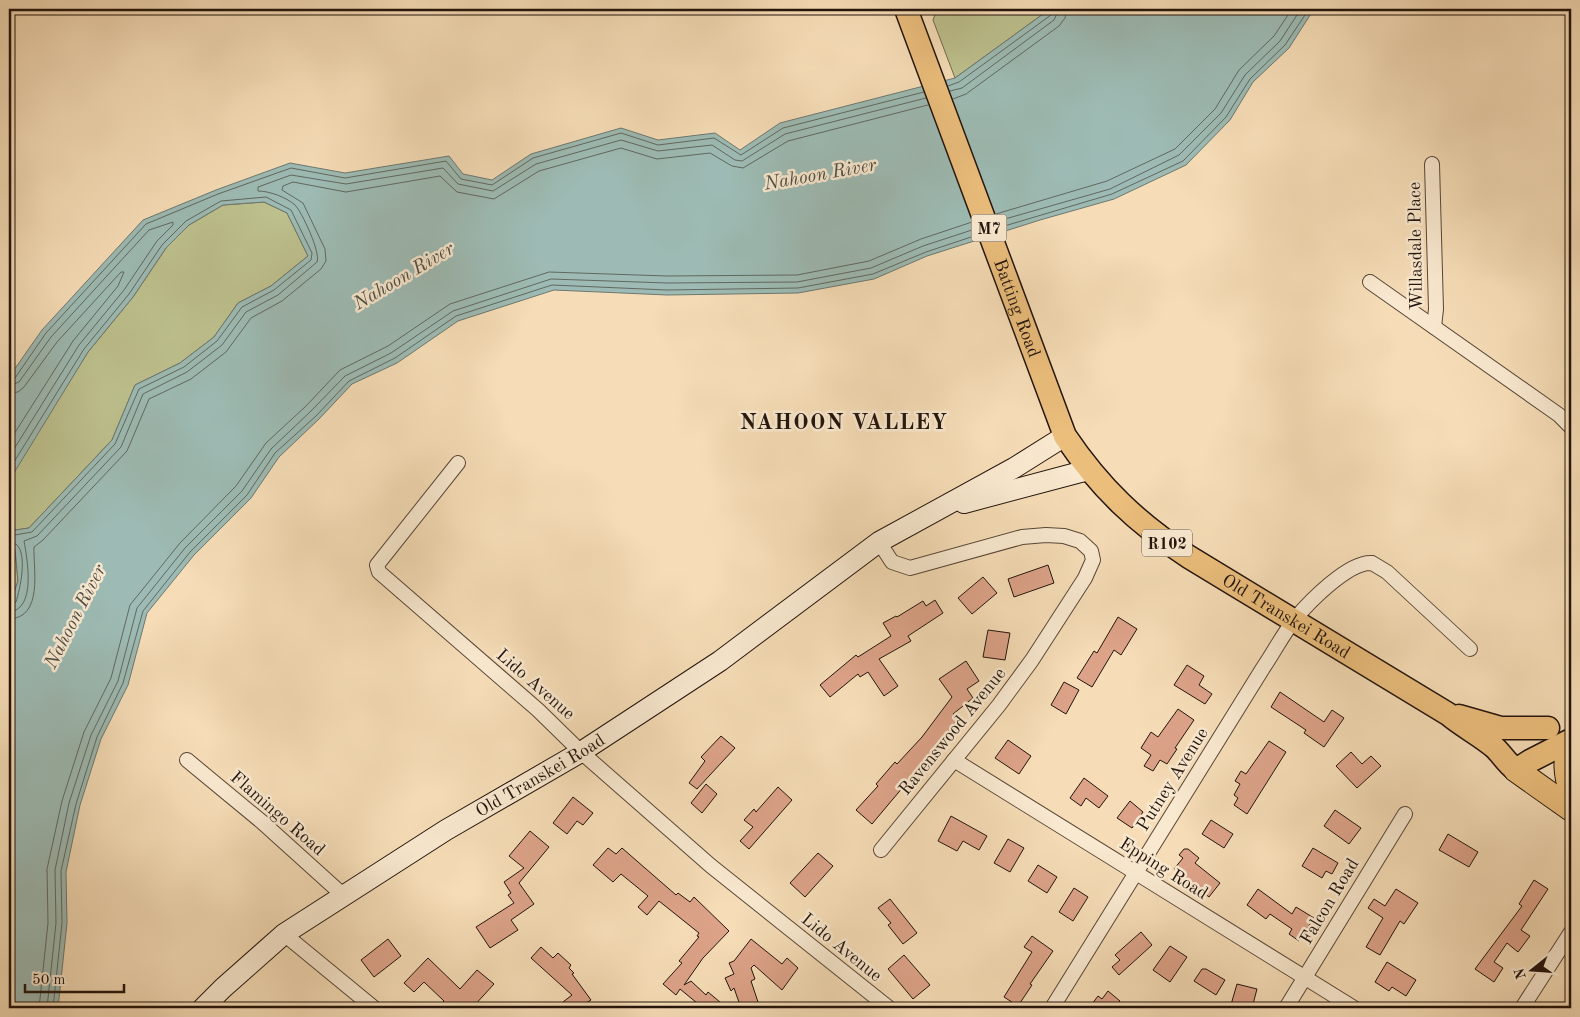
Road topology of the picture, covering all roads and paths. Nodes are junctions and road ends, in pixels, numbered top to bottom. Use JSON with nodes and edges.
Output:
{"nodes":[{"id":1,"x":907,"y":9,"type":"edge"},
{"id":2,"x":1432,"y":164,"type":"dead end"},
{"id":3,"x":1370,"y":282,"type":"dead end"},
{"id":4,"x":1434,"y":327,"type":"junction"},
{"id":5,"x":1052,"y":401,"type":"joint"},
{"id":6,"x":1571,"y":426,"type":"edge"},
{"id":7,"x":1065,"y":436,"type":"junction"},
{"id":8,"x":458,"y":463,"type":"dead end"},
{"id":9,"x":1088,"y":470,"type":"junction"},
{"id":10,"x":934,"y":511,"type":"junction"},
{"id":11,"x":879,"y":542,"type":"junction"},
{"id":12,"x":1294,"y":620,"type":"junction"},
{"id":13,"x":1470,"y":648,"type":"dead end"},
{"id":14,"x":1448,"y":714,"type":"junction"},
{"id":15,"x":1571,"y":725,"type":"edge"},
{"id":16,"x":1548,"y":728,"type":"junction"},
{"id":17,"x":1571,"y":741,"type":"edge"},
{"id":18,"x":581,"y":752,"type":"junction"},
{"id":19,"x":1513,"y":758,"type":"junction"},
{"id":20,"x":187,"y":760,"type":"dead end"},
{"id":21,"x":954,"y":760,"type":"junction"},
{"id":22,"x":1571,"y":792,"type":"edge"},
{"id":23,"x":1571,"y":809,"type":"edge"},
{"id":24,"x":1405,"y":814,"type":"dead end"},
{"id":25,"x":880,"y":850,"type":"dead end"},
{"id":26,"x":1136,"y":873,"type":"junction"},
{"id":27,"x":344,"y":896,"type":"junction"},
{"id":28,"x":1571,"y":932,"type":"edge"},
{"id":29,"x":284,"y":934,"type":"junction"},
{"id":30,"x":1305,"y":977,"type":"junction"},
{"id":31,"x":204,"y":1008,"type":"edge"},
{"id":32,"x":374,"y":1008,"type":"edge"},
{"id":33,"x":889,"y":1008,"type":"edge"},
{"id":34,"x":1052,"y":1008,"type":"edge"},
{"id":35,"x":1286,"y":1008,"type":"edge"},
{"id":36,"x":1354,"y":1008,"type":"edge"},
{"id":37,"x":1522,"y":1008,"type":"edge"}],
"edges":[{"from":1,"to":5,"type":"main road","name":"Batting Road","number":"M7"},
{"from":2,"to":4,"type":"street","name":"Willasdale Place"},
{"from":3,"to":4,"type":"street","name":"Willasdale Place"},
{"from":4,"to":6,"type":"street","name":"Willasdale Place"},
{"from":5,"to":7,"type":"main road","name":"Batting Road","number":"R102"},
{"from":7,"to":9,"type":"main road","name":"Old Transkei Road","number":"R102"},
{"from":7,"to":10,"type":"main road","name":"Old Transkei Road"},
{"from":8,"to":18,"type":"street","name":"Lido Avenue"},
{"from":9,"to":10,"type":"main road","name":"Old Transkei Road"},
{"from":9,"to":12,"type":"main road","name":"Old Transkei Road","number":"R102"},
{"from":10,"to":11,"type":"main road","name":"Old Transkei Road"},
{"from":11,"to":18,"type":"main road","name":"Old Transkei Road"},
{"from":11,"to":21,"type":"street","name":"Ravenswood Avenue"},
{"from":12,"to":13,"type":"street","name":"Putney Avenue"},
{"from":12,"to":14,"type":"main road","name":"Old Transkei Road","number":"R102"},
{"from":12,"to":26,"type":"street","name":"Putney Avenue"},
{"from":14,"to":16,"type":"main road"},
{"from":14,"to":19,"type":"main road","name":"Old Transkei Road","number":"R102"},
{"from":15,"to":16,"type":"main road"},
{"from":16,"to":19,"type":"main road"},
{"from":17,"to":19,"type":"main road"},
{"from":17,"to":22,"type":"highway"},
{"from":18,"to":27,"type":"main road","name":"Old Transkei Road"},
{"from":18,"to":33,"type":"street","name":"Lido Avenue"},
{"from":19,"to":22,"type":"highway"},
{"from":19,"to":23,"type":"highway"},
{"from":20,"to":27,"type":"street","name":"Flamingo Road"},
{"from":21,"to":25,"type":"street","name":"Ravenswood Avenue"},
{"from":21,"to":26,"type":"street","name":"Epping Road"},
{"from":24,"to":30,"type":"street","name":"Falcon Road"},
{"from":26,"to":30,"type":"street","name":"Epping Road"},
{"from":26,"to":34,"type":"street","name":"Putney Avenue"},
{"from":27,"to":29,"type":"main road","name":"Old Transkei Road"},
{"from":28,"to":37,"type":"street"},
{"from":29,"to":31,"type":"main road","name":"Old Transkei Road"},
{"from":29,"to":32,"type":"street"},
{"from":30,"to":35,"type":"street","name":"Falcon Road"},
{"from":30,"to":36,"type":"street","name":"Epping Road"}]}
